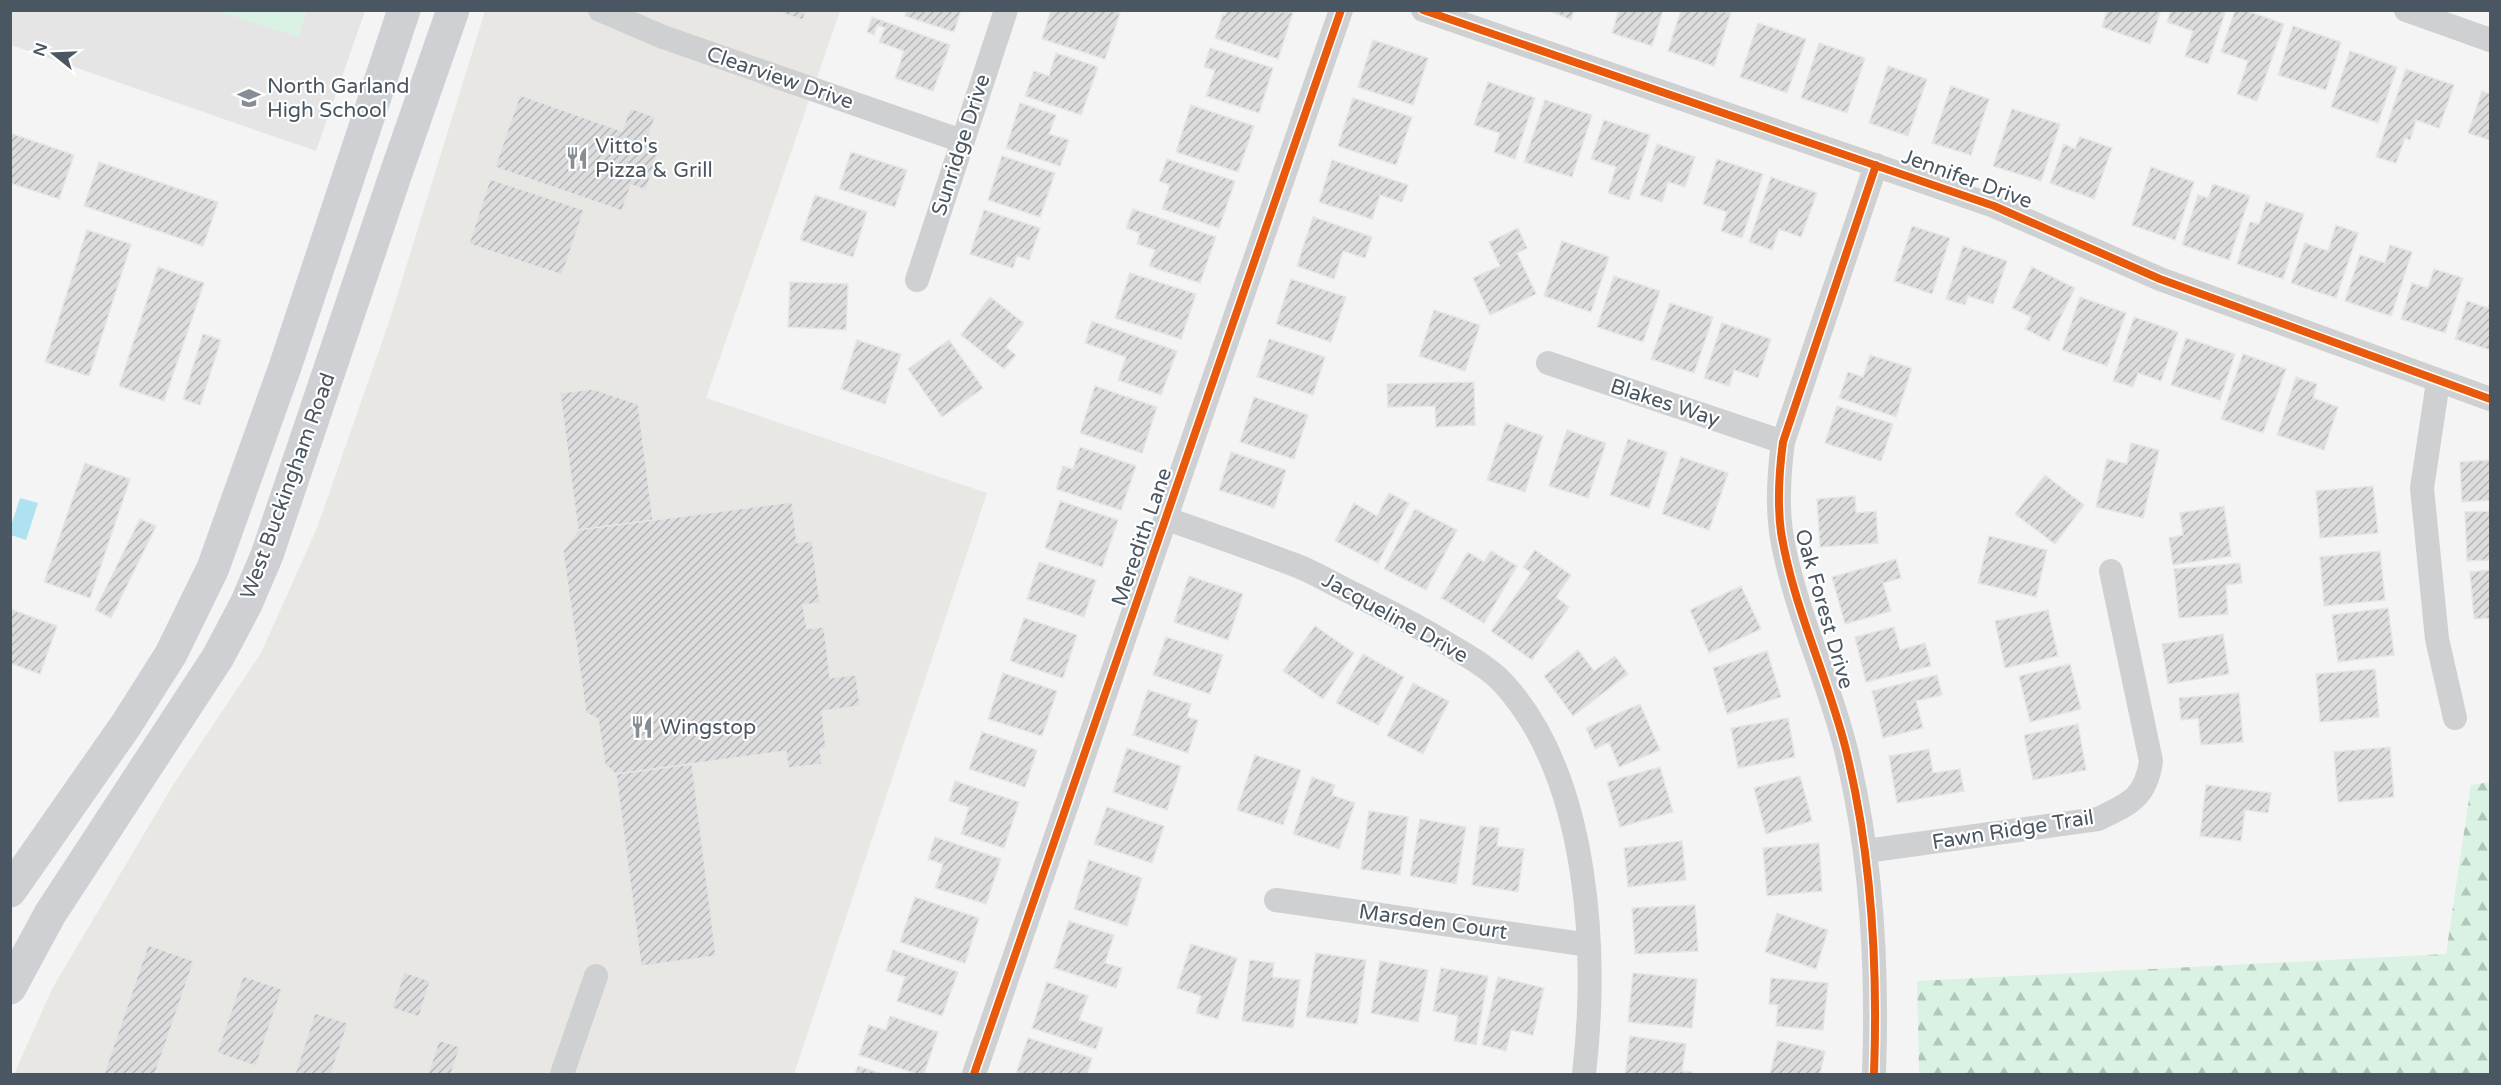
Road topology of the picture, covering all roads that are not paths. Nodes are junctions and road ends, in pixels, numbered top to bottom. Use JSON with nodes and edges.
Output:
{"nodes":[{"id":1,"x":404,"y":10,"type":"edge"},
{"id":2,"x":453,"y":10,"type":"edge"},
{"id":3,"x":600,"y":10,"type":"edge"},
{"id":4,"x":1006,"y":10,"type":"edge"},
{"id":5,"x":1341,"y":10,"type":"edge"},
{"id":6,"x":1423,"y":10,"type":"edge"},
{"id":7,"x":2406,"y":10,"type":"edge"},
{"id":8,"x":2490,"y":40,"type":"edge"},
{"id":9,"x":962,"y":141,"type":"junction"},
{"id":10,"x":1876,"y":165,"type":"junction"},
{"id":11,"x":916,"y":280,"type":"dead end"},
{"id":12,"x":1548,"y":363,"type":"dead end"},
{"id":13,"x":285,"y":367,"type":"junction"},
{"id":14,"x":326,"y":381,"type":"junction"},
{"id":15,"x":2438,"y":382,"type":"junction"},
{"id":16,"x":2490,"y":399,"type":"edge"},
{"id":17,"x":1782,"y":442,"type":"junction"},
{"id":18,"x":1167,"y":519,"type":"junction"},
{"id":19,"x":2111,"y":571,"type":"dead end"},
{"id":20,"x":2455,"y":718,"type":"dead end"},
{"id":21,"x":83,"y":787,"type":"junction"},
{"id":22,"x":117,"y":814,"type":"junction"},
{"id":23,"x":1866,"y":851,"type":"junction"},
{"id":24,"x":10,"y":891,"type":"edge"},
{"id":25,"x":1276,"y":900,"type":"dead end"},
{"id":26,"x":1589,"y":945,"type":"junction"},
{"id":27,"x":596,"y":976,"type":"dead end"},
{"id":28,"x":10,"y":988,"type":"edge"},
{"id":29,"x":562,"y":1074,"type":"edge"},
{"id":30,"x":974,"y":1074,"type":"edge"},
{"id":31,"x":1584,"y":1074,"type":"edge"},
{"id":32,"x":1874,"y":1074,"type":"edge"}],
"edges":[{"from":1,"to":13,"type":"main road","name":"West Buckingham Road"},
{"from":2,"to":14,"type":"main road","name":"West Buckingham Road"},
{"from":3,"to":9,"type":"street","name":"Clearview Drive"},
{"from":4,"to":9,"type":"street","name":"Sunridge Drive"},
{"from":5,"to":18,"type":"street","name":"Meredith Lane"},
{"from":6,"to":10,"type":"street","name":"Jennifer Drive"},
{"from":7,"to":8,"type":"street"},
{"from":9,"to":11,"type":"street","name":"Sunridge Drive"},
{"from":10,"to":15,"type":"street","name":"Jennifer Drive"},
{"from":10,"to":17,"type":"street","name":"Oak Forest Drive"},
{"from":12,"to":17,"type":"street","name":"Blakes Way"},
{"from":13,"to":14,"type":"main road"},
{"from":13,"to":21,"type":"main road","name":"West Buckingham Road"},
{"from":14,"to":22,"type":"main road","name":"West Buckingham Road"},
{"from":15,"to":16,"type":"street","name":"Jennifer Drive"},
{"from":15,"to":20,"type":"street"},
{"from":17,"to":23,"type":"street","name":"Oak Forest Drive"},
{"from":18,"to":26,"type":"street","name":"Jacqueline Drive"},
{"from":18,"to":30,"type":"street","name":"Meredith Lane"},
{"from":19,"to":23,"type":"street","name":"Fawn Ridge Trail"},
{"from":21,"to":22,"type":"main road"},
{"from":21,"to":24,"type":"main road","name":"West Buckingham Road"},
{"from":22,"to":28,"type":"main road","name":"West Buckingham Road"},
{"from":23,"to":32,"type":"street","name":"Oak Forest Drive"},
{"from":25,"to":26,"type":"street","name":"Marsden Court"},
{"from":26,"to":31,"type":"street","name":"Jacqueline Drive"},
{"from":27,"to":29,"type":"street"}]}
